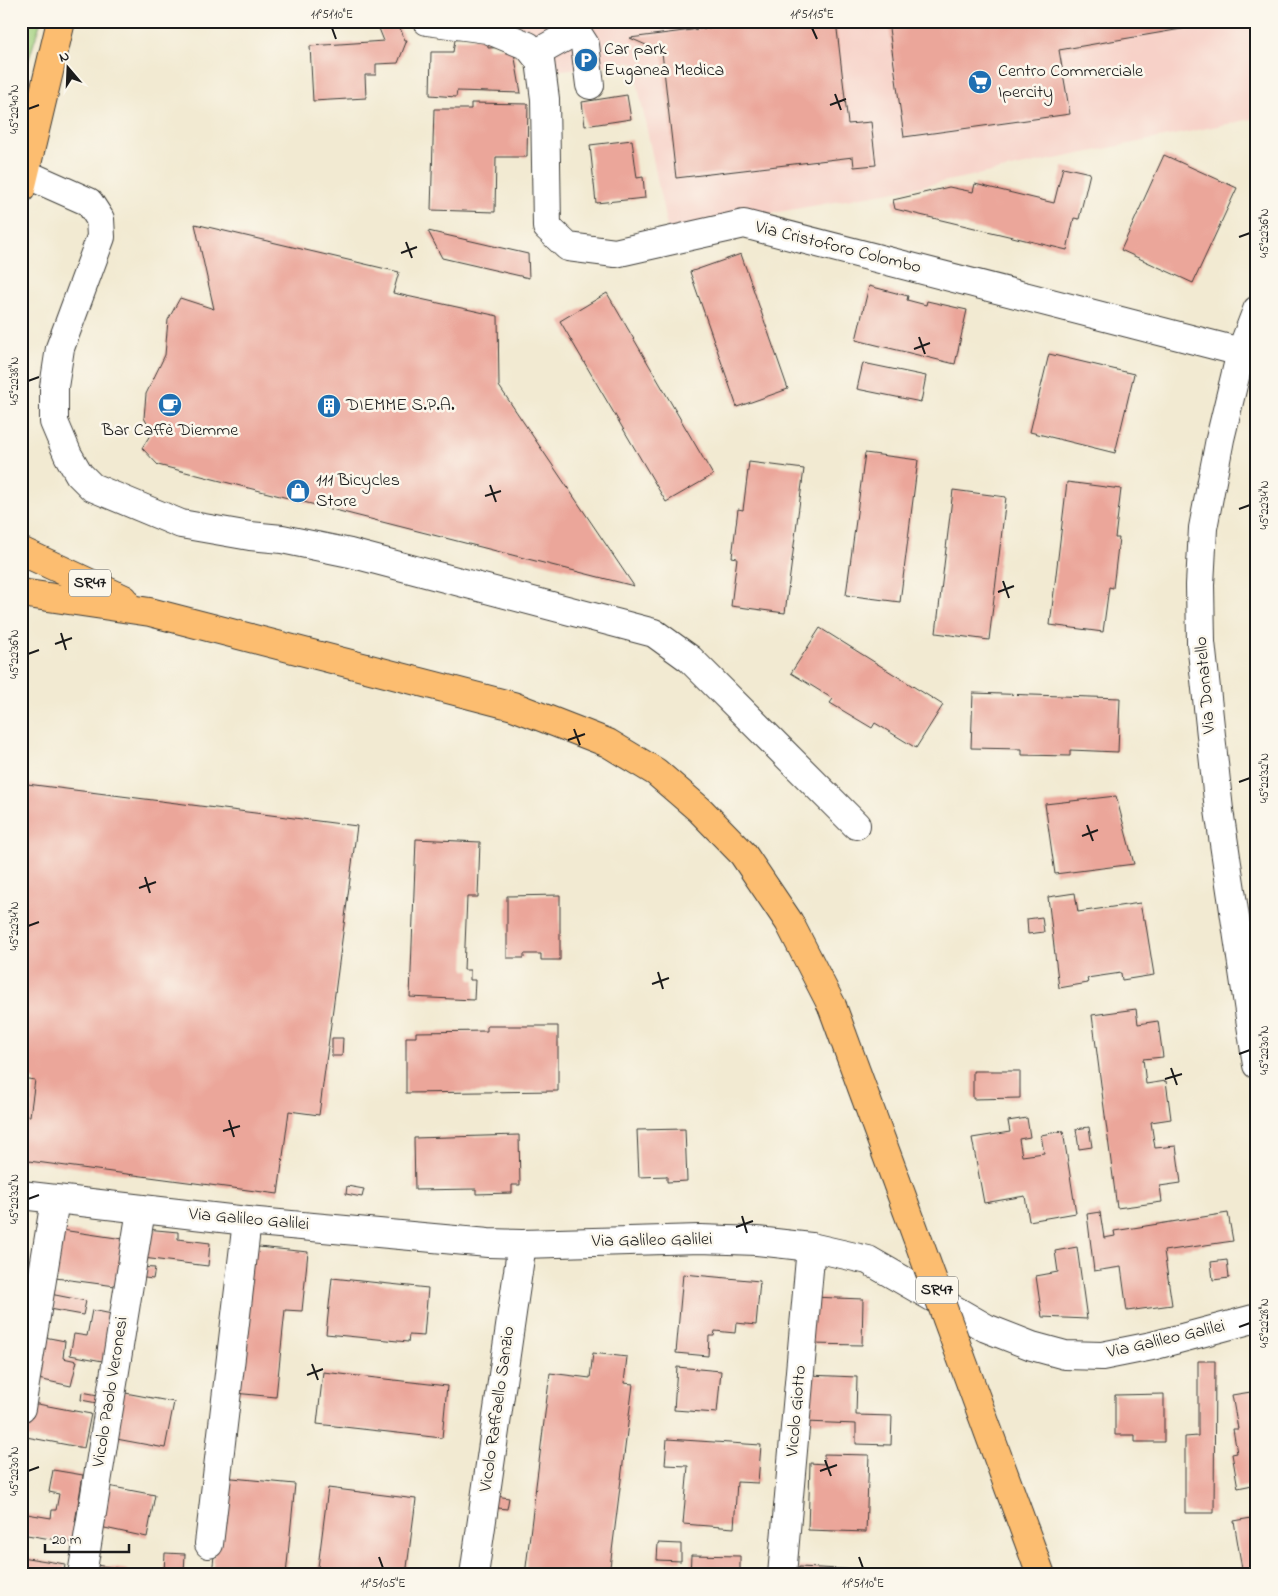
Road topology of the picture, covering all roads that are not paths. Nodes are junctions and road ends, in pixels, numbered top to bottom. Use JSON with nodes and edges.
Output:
{"nodes":[{"id":1,"x":61,"y":21,"type":"edge"},
{"id":2,"x":427,"y":21,"type":"edge"},
{"id":3,"x":575,"y":26,"type":"edge"},
{"id":4,"x":534,"y":54,"type":"junction"},
{"id":5,"x":590,"y":85,"type":"dead end"},
{"id":6,"x":24,"y":182,"type":"edge"},
{"id":7,"x":1257,"y":310,"type":"edge"},
{"id":8,"x":1241,"y":352,"type":"junction"},
{"id":9,"x":24,"y":549,"type":"edge"},
{"id":10,"x":21,"y":593,"type":"edge"},
{"id":11,"x":150,"y":612,"type":"junction"},
{"id":12,"x":856,"y":825,"type":"dead end"},
{"id":13,"x":1257,"y":1064,"type":"edge"},
{"id":14,"x":21,"y":1195,"type":"edge"},
{"id":15,"x":55,"y":1200,"type":"junction"},
{"id":16,"x":141,"y":1210,"type":"junction"},
{"id":17,"x":247,"y":1220,"type":"junction"},
{"id":18,"x":522,"y":1244,"type":"junction"},
{"id":19,"x":811,"y":1247,"type":"junction"},
{"id":20,"x":1257,"y":1318,"type":"edge"},
{"id":21,"x":21,"y":1408,"type":"edge"},
{"id":22,"x":209,"y":1544,"type":"dead end"},
{"id":23,"x":82,"y":1575,"type":"edge"},
{"id":24,"x":474,"y":1575,"type":"edge"},
{"id":25,"x":782,"y":1575,"type":"edge"},
{"id":26,"x":1041,"y":1575,"type":"edge"}],
"edges":[{"from":1,"to":6,"type":"main road"},
{"from":2,"to":4,"type":"street"},
{"from":3,"to":4,"type":"street"},
{"from":3,"to":5,"type":"street"},
{"from":4,"to":8,"type":"street","name":"Via Cristoforo Colombo"},
{"from":6,"to":12,"type":"street"},
{"from":7,"to":8,"type":"street","name":"Via Donatello"},
{"from":8,"to":13,"type":"street","name":"Via Donatello"},
{"from":9,"to":11,"type":"main road","number":"SR47"},
{"from":10,"to":11,"type":"main road","number":"SR47"},
{"from":11,"to":26,"type":"main road","number":"SR47","bridge":true},
{"from":14,"to":15,"type":"street","name":"Via Galileo Galilei"},
{"from":15,"to":16,"type":"street","name":"Via Galileo Galilei"},
{"from":15,"to":21,"type":"street"},
{"from":16,"to":17,"type":"street","name":"Via Galileo Galilei"},
{"from":16,"to":23,"type":"street","name":"Vicolo Paolo Veronesi"},
{"from":17,"to":18,"type":"street","name":"Via Galileo Galilei"},
{"from":17,"to":22,"type":"street"},
{"from":18,"to":19,"type":"street","name":"Via Galileo Galilei"},
{"from":18,"to":24,"type":"street","name":"Vicolo Raffaello Sanzio"},
{"from":19,"to":20,"type":"street","name":"Via Galileo Galilei"},
{"from":19,"to":25,"type":"street","name":"Vicolo Giotto"}]}
